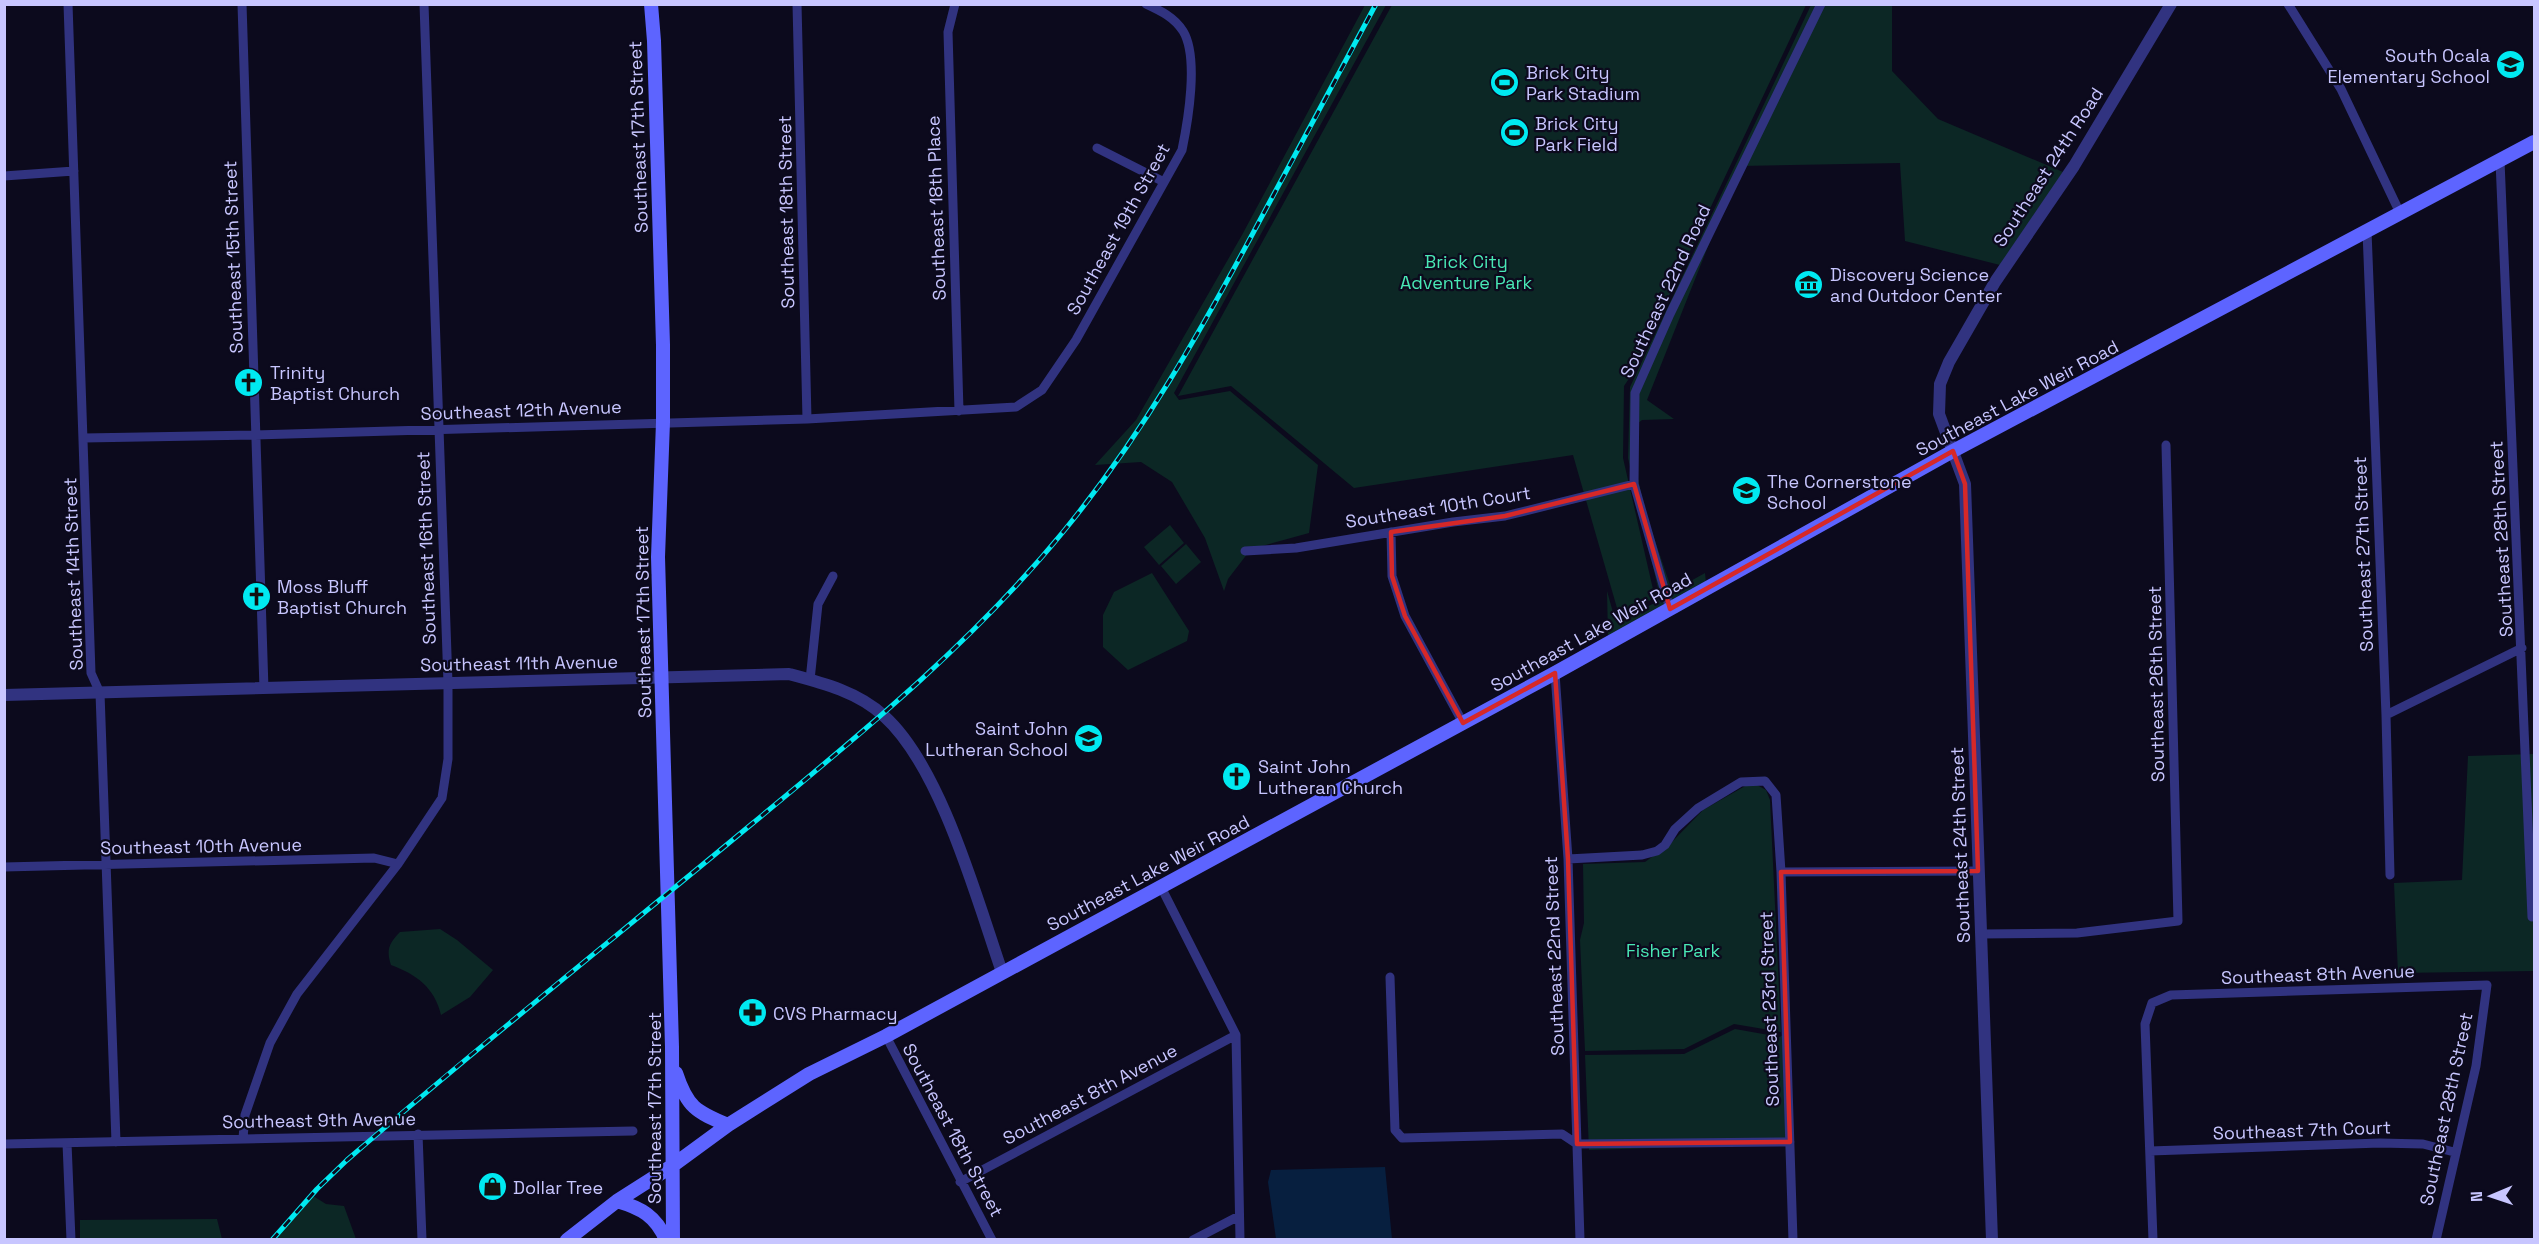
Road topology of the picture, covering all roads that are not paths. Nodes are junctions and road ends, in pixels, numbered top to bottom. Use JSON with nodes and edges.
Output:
{"nodes":[{"id":1,"x":68,"y":4,"type":"edge"},
{"id":2,"x":242,"y":4,"type":"edge"},
{"id":3,"x":424,"y":4,"type":"edge"},
{"id":4,"x":651,"y":4,"type":"edge"},
{"id":5,"x":797,"y":4,"type":"edge"},
{"id":6,"x":955,"y":4,"type":"edge"},
{"id":7,"x":1146,"y":4,"type":"edge"},
{"id":8,"x":1821,"y":4,"type":"edge"},
{"id":9,"x":2171,"y":4,"type":"edge"},
{"id":10,"x":2289,"y":4,"type":"edge"},
{"id":11,"x":2535,"y":142,"type":"edge"},
{"id":12,"x":1097,"y":148,"type":"dead end"},
{"id":13,"x":2500,"y":161,"type":"junction"},
{"id":14,"x":75,"y":171,"type":"junction"},
{"id":15,"x":4,"y":176,"type":"edge"},
{"id":16,"x":1164,"y":182,"type":"junction"},
{"id":17,"x":2400,"y":213,"type":"junction"},
{"id":18,"x":2367,"y":231,"type":"junction"},
{"id":19,"x":959,"y":411,"type":"junction"},
{"id":20,"x":807,"y":418,"type":"junction"},
{"id":21,"x":663,"y":422,"type":"junction"},
{"id":22,"x":438,"y":429,"type":"junction"},
{"id":23,"x":255,"y":435,"type":"junction"},
{"id":24,"x":84,"y":438,"type":"junction"},
{"id":25,"x":2166,"y":445,"type":"dead end"},
{"id":26,"x":1953,"y":451,"type":"junction"},
{"id":27,"x":1634,"y":484,"type":"junction"},
{"id":28,"x":1391,"y":532,"type":"junction"},
{"id":29,"x":1245,"y":550,"type":"dead end"},
{"id":30,"x":833,"y":576,"type":"dead end"},
{"id":31,"x":1670,"y":609,"type":"junction"},
{"id":32,"x":2522,"y":648,"type":"junction"},
{"id":33,"x":1556,"y":673,"type":"junction"},
{"id":34,"x":662,"y":678,"type":"junction"},
{"id":35,"x":810,"y":680,"type":"junction"},
{"id":36,"x":447,"y":683,"type":"junction"},
{"id":37,"x":264,"y":689,"type":"junction"},
{"id":38,"x":100,"y":693,"type":"junction"},
{"id":39,"x":4,"y":695,"type":"edge"},
{"id":40,"x":2386,"y":715,"type":"junction"},
{"id":41,"x":1463,"y":723,"type":"junction"},
{"id":42,"x":1568,"y":859,"type":"junction"},
{"id":43,"x":107,"y":864,"type":"junction"},
{"id":44,"x":398,"y":864,"type":"junction"},
{"id":45,"x":4,"y":867,"type":"edge"},
{"id":46,"x":1978,"y":871,"type":"junction"},
{"id":47,"x":1781,"y":872,"type":"junction"},
{"id":48,"x":2390,"y":875,"type":"dead end"},
{"id":49,"x":1161,"y":887,"type":"junction"},
{"id":50,"x":2532,"y":917,"type":"dead end"},
{"id":51,"x":1981,"y":934,"type":"junction"},
{"id":52,"x":1002,"y":972,"type":"junction"},
{"id":53,"x":1390,"y":977,"type":"dead end"},
{"id":54,"x":2487,"y":985,"type":"joint"},
{"id":55,"x":1236,"y":1035,"type":"junction"},
{"id":56,"x":886,"y":1036,"type":"junction"},
{"id":57,"x":672,"y":1059,"type":"junction"},
{"id":58,"x":728,"y":1125,"type":"junction"},
{"id":59,"x":633,"y":1131,"type":"dead end"},
{"id":60,"x":418,"y":1134,"type":"junction"},
{"id":61,"x":243,"y":1138,"type":"junction"},
{"id":62,"x":116,"y":1142,"type":"junction"},
{"id":63,"x":1790,"y":1142,"type":"junction"},
{"id":64,"x":67,"y":1143,"type":"junction"},
{"id":65,"x":4,"y":1144,"type":"edge"},
{"id":66,"x":1577,"y":1144,"type":"junction"},
{"id":67,"x":2150,"y":1151,"type":"junction"},
{"id":68,"x":2454,"y":1152,"type":"junction"},
{"id":69,"x":672,"y":1166,"type":"junction"},
{"id":70,"x":960,"y":1182,"type":"junction"},
{"id":71,"x":617,"y":1201,"type":"junction"},
{"id":72,"x":1239,"y":1216,"type":"junction"},
{"id":73,"x":71,"y":1239,"type":"edge"},
{"id":74,"x":422,"y":1239,"type":"edge"},
{"id":75,"x":567,"y":1239,"type":"edge"},
{"id":76,"x":666,"y":1239,"type":"edge"},
{"id":77,"x":673,"y":1239,"type":"edge"},
{"id":78,"x":992,"y":1239,"type":"edge"},
{"id":79,"x":1192,"y":1239,"type":"edge"},
{"id":80,"x":1240,"y":1239,"type":"edge"},
{"id":81,"x":1580,"y":1239,"type":"edge"},
{"id":82,"x":1793,"y":1239,"type":"edge"},
{"id":83,"x":1992,"y":1239,"type":"edge"},
{"id":84,"x":2153,"y":1239,"type":"edge"},
{"id":85,"x":2436,"y":1239,"type":"edge"}],
"edges":[{"from":1,"to":14,"type":"street","name":"Southeast 14th Street"},
{"from":2,"to":23,"type":"street","name":"Southeast 15th Street"},
{"from":3,"to":22,"type":"street","name":"Southeast 16th Street"},
{"from":4,"to":21,"type":"main road","name":"Southeast 17th Street"},
{"from":5,"to":20,"type":"street","name":"Southeast 18th Street"},
{"from":6,"to":19,"type":"street","name":"Southeast 18th Place"},
{"from":7,"to":16,"type":"street","name":"Southeast 19th Street"},
{"from":8,"to":27,"type":"street","name":"Southeast 22nd Road"},
{"from":9,"to":26,"type":"street","name":"Southeast 24th Road"},
{"from":10,"to":17,"type":"street"},
{"from":11,"to":13,"type":"main road","name":"Southeast Lake Weir Road"},
{"from":12,"to":16,"type":"street"},
{"from":13,"to":17,"type":"main road","name":"Southeast Lake Weir Road"},
{"from":13,"to":32,"type":"street","name":"Southeast 28th Street"},
{"from":14,"to":15,"type":"street"},
{"from":14,"to":24,"type":"street","name":"Southeast 14th Street"},
{"from":16,"to":19,"type":"street","name":"Southeast 19th Street"},
{"from":17,"to":18,"type":"main road","name":"Southeast Lake Weir Road"},
{"from":18,"to":26,"type":"main road","name":"Southeast Lake Weir Road"},
{"from":18,"to":40,"type":"street","name":"Southeast 27th Street"},
{"from":19,"to":20,"type":"street","name":"Southeast 12th Avenue"},
{"from":20,"to":21,"type":"street","name":"Southeast 12th Avenue"},
{"from":21,"to":22,"type":"street","name":"Southeast 12th Avenue"},
{"from":21,"to":34,"type":"main road","name":"Southeast 17th Street"},
{"from":22,"to":23,"type":"street","name":"Southeast 12th Avenue"},
{"from":22,"to":36,"type":"street","name":"Southeast 16th Street"},
{"from":23,"to":24,"type":"street","name":"Southeast 12th Avenue"},
{"from":23,"to":37,"type":"street","name":"Southeast 15th Street"},
{"from":24,"to":38,"type":"street","name":"Southeast 14th Street"},
{"from":25,"to":51,"type":"street","name":"Southeast 26th Street"},
{"from":26,"to":31,"type":"main road","name":"Southeast Lake Weir Road"},
{"from":26,"to":46,"type":"street","name":"Southeast 24th Street"},
{"from":27,"to":28,"type":"street","name":"Southeast 10th Court"},
{"from":27,"to":31,"type":"street","name":"Southeast 22nd Road"},
{"from":28,"to":29,"type":"street","name":"Southeast 10th Court"},
{"from":28,"to":41,"type":"street"},
{"from":30,"to":35,"type":"street"},
{"from":31,"to":33,"type":"main road","name":"Southeast Lake Weir Road"},
{"from":32,"to":40,"type":"street"},
{"from":32,"to":50,"type":"street","name":"Southeast 28th Street"},
{"from":33,"to":41,"type":"main road","name":"Southeast Lake Weir Road"},
{"from":33,"to":42,"type":"street","name":"Southeast 22nd Street"},
{"from":34,"to":35,"type":"street","name":"Southeast 11th Avenue"},
{"from":34,"to":36,"type":"street","name":"Southeast 11th Avenue"},
{"from":34,"to":57,"type":"main road","name":"Southeast 17th Street"},
{"from":35,"to":52,"type":"street","name":"Southeast 11th Avenue"},
{"from":36,"to":37,"type":"street","name":"Southeast 11th Avenue"},
{"from":36,"to":44,"type":"street","name":"Southeast 16th Street"},
{"from":37,"to":38,"type":"street","name":"Southeast 11th Avenue"},
{"from":38,"to":39,"type":"street","name":"Southeast 11th Avenue"},
{"from":38,"to":43,"type":"street","name":"Southeast 14th Street"},
{"from":40,"to":48,"type":"street","name":"Southeast 27th Street"},
{"from":41,"to":49,"type":"main road","name":"Southeast Lake Weir Road"},
{"from":42,"to":47,"type":"street","name":"Southeast 23rd Street"},
{"from":42,"to":66,"type":"street","name":"Southeast 22nd Street"},
{"from":43,"to":44,"type":"street","name":"Southeast 10th Avenue"},
{"from":43,"to":45,"type":"street","name":"Southeast 10th Avenue"},
{"from":43,"to":62,"type":"street","name":"Southeast 14th Street"},
{"from":44,"to":61,"type":"street","name":"Southeast 16th Street"},
{"from":46,"to":47,"type":"street"},
{"from":46,"to":51,"type":"street","name":"Southeast 24th Street"},
{"from":47,"to":63,"type":"street","name":"Southeast 23rd Street"},
{"from":49,"to":52,"type":"main road","name":"Southeast Lake Weir Road"},
{"from":49,"to":55,"type":"street"},
{"from":51,"to":83,"type":"street","name":"Southeast 24th Street"},
{"from":52,"to":56,"type":"main road","name":"Southeast Lake Weir Road"},
{"from":53,"to":66,"type":"street"},
{"from":54,"to":67,"type":"street","name":"Southeast 8th Avenue"},
{"from":54,"to":68,"type":"street","name":"Southeast 28th Street"},
{"from":55,"to":70,"type":"street","name":"Southeast 8th Avenue"},
{"from":55,"to":72,"type":"street"},
{"from":56,"to":58,"type":"main road","name":"Southeast Lake Weir Road"},
{"from":56,"to":70,"type":"street","name":"Southeast 18th Street"},
{"from":57,"to":58,"type":"main road"},
{"from":57,"to":69,"type":"main road","name":"Southeast 17th Street"},
{"from":58,"to":69,"type":"main road","name":"Southeast Lake Weir Road"},
{"from":59,"to":60,"type":"street","name":"Southeast 9th Avenue"},
{"from":60,"to":61,"type":"street","name":"Southeast 9th Avenue"},
{"from":60,"to":74,"type":"street"},
{"from":61,"to":62,"type":"street","name":"Southeast 9th Avenue"},
{"from":62,"to":64,"type":"street","name":"Southeast 9th Avenue"},
{"from":63,"to":66,"type":"street"},
{"from":63,"to":82,"type":"street","name":"Southeast 23rd Street"},
{"from":64,"to":65,"type":"street","name":"Southeast 9th Avenue"},
{"from":64,"to":73,"type":"street"},
{"from":66,"to":81,"type":"street","name":"Southeast 22nd Street"},
{"from":67,"to":68,"type":"street","name":"Southeast 7th Court"},
{"from":67,"to":84,"type":"street"},
{"from":68,"to":85,"type":"street","name":"Southeast 28th Street"},
{"from":69,"to":71,"type":"main road","name":"Southeast Lake Weir Road"},
{"from":69,"to":77,"type":"main road","name":"Southeast 17th Street"},
{"from":70,"to":78,"type":"street","name":"Southeast 18th Street"},
{"from":71,"to":75,"type":"main road","name":"Southeast Lake Weir Road"},
{"from":71,"to":76,"type":"main road"},
{"from":72,"to":79,"type":"street"},
{"from":72,"to":80,"type":"street"}]}
